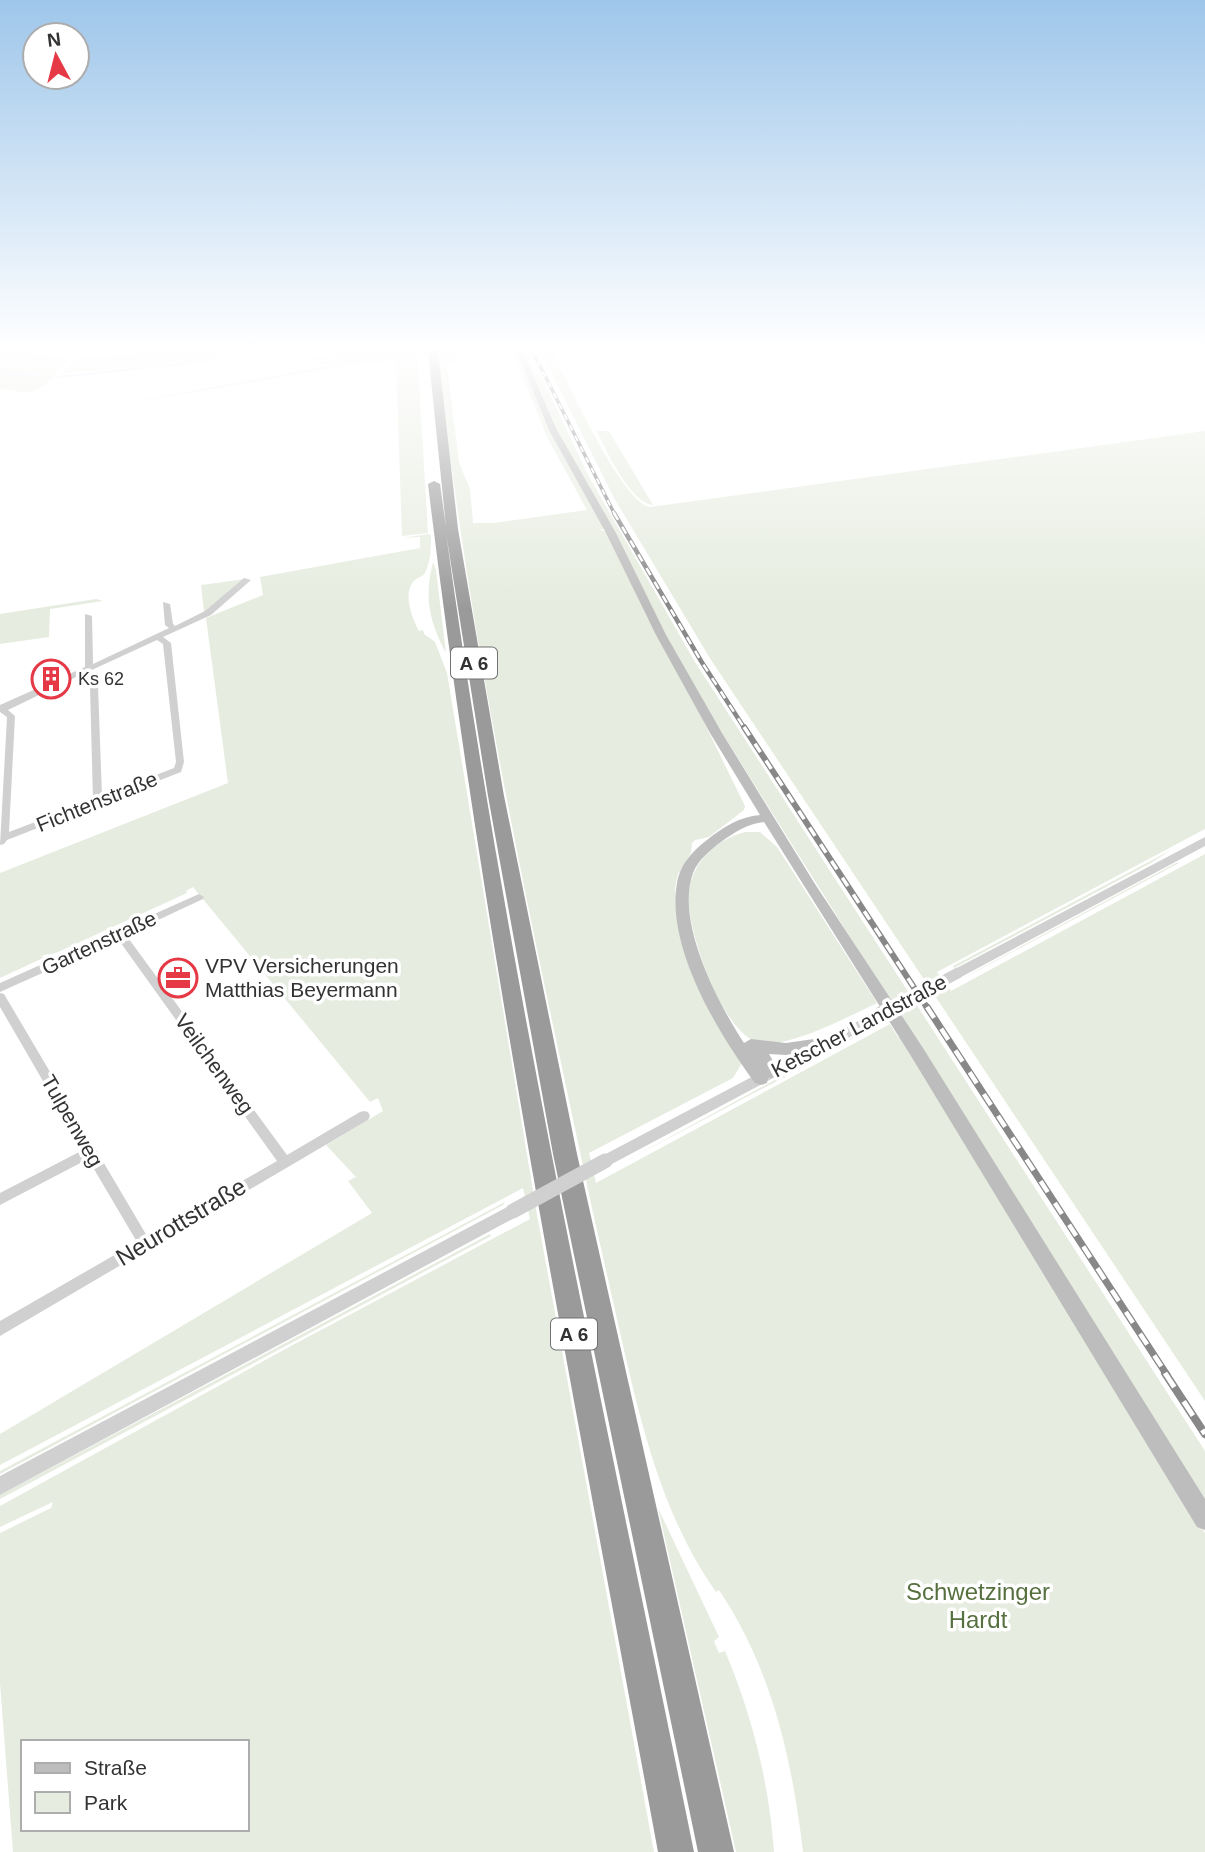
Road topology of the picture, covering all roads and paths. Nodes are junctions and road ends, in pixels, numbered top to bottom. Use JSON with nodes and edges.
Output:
{"nodes":[{"id":1,"x":439,"y":436,"type":"edge"},
{"id":2,"x":557,"y":436,"type":"edge"},
{"id":3,"x":432,"y":471,"type":"dead end"},
{"id":4,"x":446,"y":531,"type":"junction"},
{"id":5,"x":247,"y":580,"type":"dead end"},
{"id":6,"x":166,"y":604,"type":"dead end"},
{"id":7,"x":88,"y":616,"type":"dead end"},
{"id":8,"x":175,"y":629,"type":"junction"},
{"id":9,"x":159,"y":636,"type":"junction"},
{"id":10,"x":89,"y":669,"type":"junction"},
{"id":11,"x":78,"y":675,"type":"junction"},
{"id":12,"x":1,"y":709,"type":"edge"},
{"id":13,"x":5,"y":754,"type":"edge"},
{"id":14,"x":754,"y":796,"type":"junction"},
{"id":15,"x":98,"y":801,"type":"junction"},
{"id":16,"x":743,"y":820,"type":"junction"},
{"id":17,"x":770,"y":822,"type":"junction"},
{"id":18,"x":725,"y":833,"type":"junction"},
{"id":19,"x":2,"y":841,"type":"edge"},
{"id":20,"x":1205,"y":841,"type":"edge"},
{"id":21,"x":198,"y":897,"type":"dead end"},
{"id":22,"x":120,"y":934,"type":"junction"},
{"id":23,"x":0,"y":989,"type":"edge"},
{"id":24,"x":0,"y":997,"type":"edge"},
{"id":25,"x":722,"y":1018,"type":"junction"},
{"id":26,"x":828,"y":1043,"type":"junction"},
{"id":27,"x":752,"y":1047,"type":"junction"},
{"id":28,"x":767,"y":1076,"type":"junction"},
{"id":29,"x":363,"y":1116,"type":"dead end"},
{"id":30,"x":90,"y":1152,"type":"junction"},
{"id":31,"x":284,"y":1161,"type":"junction"},
{"id":32,"x":0,"y":1199,"type":"edge"},
{"id":33,"x":145,"y":1244,"type":"junction"},
{"id":34,"x":0,"y":1329,"type":"edge"},
{"id":35,"x":0,"y":1486,"type":"edge"},
{"id":36,"x":1205,"y":1519,"type":"edge"},
{"id":37,"x":676,"y":1852,"type":"edge"},
{"id":38,"x":716,"y":1852,"type":"edge"}],
"edges":[{"from":1,"to":4,"type":"highway","number":"A 6"},
{"from":2,"to":14,"type":"main road"},
{"from":3,"to":4,"type":"highway","number":"A 6"},
{"from":4,"to":37,"type":"highway","number":"A 6"},
{"from":4,"to":38,"type":"highway","number":"A 6"},
{"from":5,"to":8,"type":"street"},
{"from":6,"to":8,"type":"street"},
{"from":7,"to":10,"type":"street"},
{"from":8,"to":9,"type":"street"},
{"from":9,"to":10,"type":"street"},
{"from":9,"to":15,"type":"street","name":"Fichtenstraße"},
{"from":10,"to":11,"type":"street"},
{"from":11,"to":12,"type":"street"},
{"from":11,"to":15,"type":"street"},
{"from":12,"to":13,"type":"street"},
{"from":13,"to":19,"type":"street"},
{"from":14,"to":16,"type":"main road"},
{"from":14,"to":17,"type":"main road"},
{"from":15,"to":19,"type":"street","name":"Fichtenstraße"},
{"from":16,"to":17,"type":"main road"},
{"from":16,"to":18,"type":"main road"},
{"from":17,"to":18,"type":"main road"},
{"from":17,"to":36,"type":"main road"},
{"from":18,"to":25,"type":"main road"},
{"from":20,"to":26,"type":"street","name":"Ketscher Landstraße","bridge":true},
{"from":21,"to":22,"type":"street","name":"Gartenstraße"},
{"from":22,"to":23,"type":"street","name":"Gartenstraße"},
{"from":22,"to":31,"type":"street","name":"Veilchenweg"},
{"from":24,"to":30,"type":"street","name":"Tulpenweg"},
{"from":25,"to":27,"type":"main road"},
{"from":25,"to":28,"type":"main road"},
{"from":26,"to":27,"type":"main road"},
{"from":26,"to":28,"type":"street","name":"Ketscher Landstraße"},
{"from":27,"to":28,"type":"main road"},
{"from":28,"to":35,"type":"street","name":"Ketscher Landstraße","bridge":true},
{"from":29,"to":31,"type":"street","name":"Neurottstraße"},
{"from":30,"to":32,"type":"street"},
{"from":30,"to":33,"type":"street","name":"Tulpenweg"},
{"from":31,"to":33,"type":"street","name":"Neurottstraße"},
{"from":33,"to":34,"type":"street","name":"Neurottstraße"}]}
